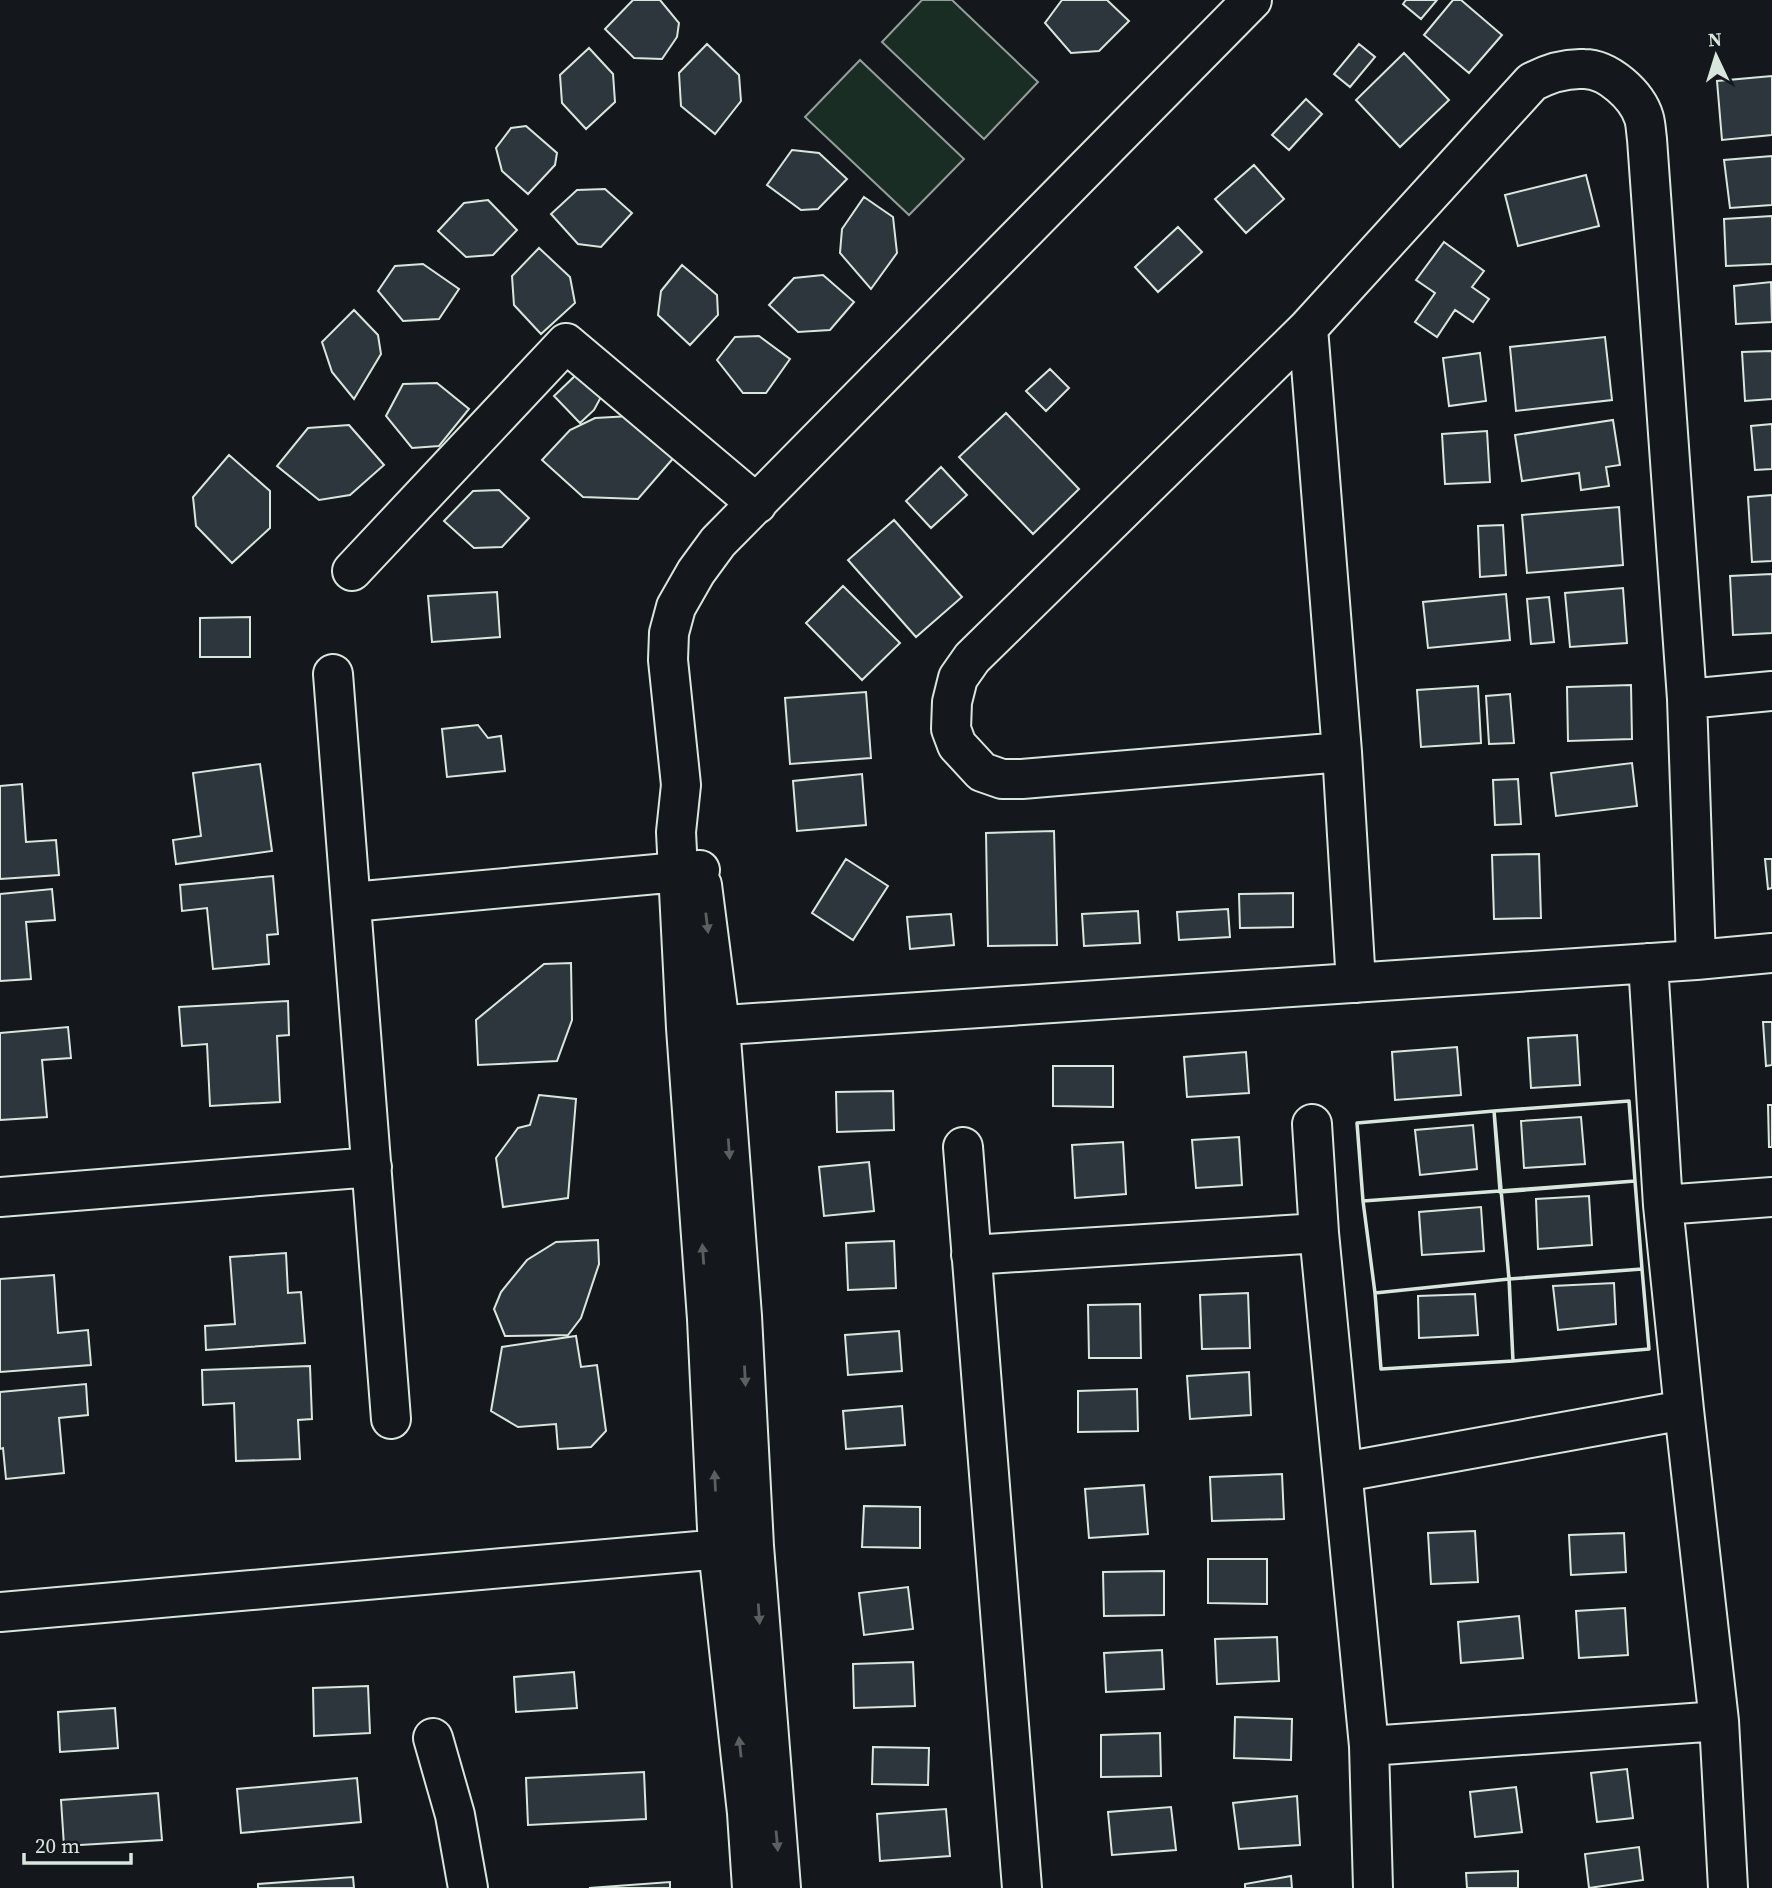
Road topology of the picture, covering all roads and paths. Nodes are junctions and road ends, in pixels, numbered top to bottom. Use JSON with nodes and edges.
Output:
{"nodes":[{"id":1,"x":1252,"y":0,"type":"edge"},
{"id":2,"x":1308,"y":328,"type":"junction"},
{"id":3,"x":757,"y":504,"type":"junction"},
{"id":4,"x":352,"y":571,"type":"dead end"},
{"id":5,"x":333,"y":674,"type":"dead end"},
{"id":6,"x":1772,"y":691,"type":"edge"},
{"id":7,"x":1687,"y":699,"type":"junction"},
{"id":8,"x":1342,"y":751,"type":"junction"},
{"id":9,"x":689,"y":870,"type":"junction"},
{"id":10,"x":352,"y":902,"type":"junction"},
{"id":11,"x":1772,"y":953,"type":"edge"},
{"id":12,"x":1696,"y":960,"type":"junction"},
{"id":13,"x":1648,"y":963,"type":"junction"},
{"id":14,"x":1356,"y":983,"type":"junction"},
{"id":15,"x":703,"y":1027,"type":"junction"},
{"id":16,"x":1312,"y":1124,"type":"dead end"},
{"id":17,"x":963,"y":1147,"type":"dead end"},
{"id":18,"x":372,"y":1167,"type":"junction"},
{"id":19,"x":0,"y":1197,"type":"edge"},
{"id":20,"x":1772,"y":1197,"type":"edge"},
{"id":21,"x":1663,"y":1205,"type":"junction"},
{"id":22,"x":1319,"y":1233,"type":"junction"},
{"id":23,"x":971,"y":1255,"type":"junction"},
{"id":24,"x":1684,"y":1410,"type":"junction"},
{"id":25,"x":391,"y":1419,"type":"dead end"},
{"id":26,"x":1344,"y":1472,"type":"junction"},
{"id":27,"x":736,"y":1547,"type":"junction"},
{"id":28,"x":0,"y":1612,"type":"edge"},
{"id":29,"x":1719,"y":1721,"type":"junction"},
{"id":30,"x":433,"y":1738,"type":"dead end"},
{"id":31,"x":1369,"y":1746,"type":"junction"},
{"id":32,"x":468,"y":1888,"type":"edge"},
{"id":33,"x":752,"y":1888,"type":"edge"},
{"id":34,"x":780,"y":1888,"type":"edge"},
{"id":35,"x":1022,"y":1888,"type":"edge"},
{"id":36,"x":1373,"y":1888,"type":"edge"},
{"id":37,"x":1728,"y":1888,"type":"edge"}],
"edges":[{"from":1,"to":3,"type":"street"},
{"from":2,"to":7,"type":"street"},
{"from":2,"to":8,"type":"street"},
{"from":2,"to":8,"type":"street"},
{"from":3,"to":4,"type":"street"},
{"from":3,"to":9,"type":"street"},
{"from":5,"to":10,"type":"street"},
{"from":6,"to":7,"type":"street"},
{"from":7,"to":12,"type":"street"},
{"from":8,"to":14,"type":"street"},
{"from":9,"to":10,"type":"street"},
{"from":9,"to":15,"type":"street"},
{"from":10,"to":18,"type":"street"},
{"from":11,"to":12,"type":"street"},
{"from":12,"to":13,"type":"street"},
{"from":13,"to":14,"type":"street"},
{"from":13,"to":21,"type":"street"},
{"from":14,"to":15,"type":"street"},
{"from":15,"to":27,"type":"street"},
{"from":16,"to":22,"type":"street"},
{"from":17,"to":23,"type":"street"},
{"from":18,"to":19,"type":"street"},
{"from":18,"to":25,"type":"street"},
{"from":20,"to":21,"type":"street"},
{"from":21,"to":24,"type":"street"},
{"from":22,"to":23,"type":"street"},
{"from":22,"to":26,"type":"street"},
{"from":23,"to":35,"type":"street"},
{"from":24,"to":26,"type":"street"},
{"from":24,"to":29,"type":"street"},
{"from":26,"to":31,"type":"street"},
{"from":27,"to":28,"type":"street"},
{"from":33,"to":27,"type":"street","one_way":true},
{"from":27,"to":34,"type":"street","one_way":true},
{"from":29,"to":31,"type":"street"},
{"from":29,"to":37,"type":"street"},
{"from":30,"to":32,"type":"street"},
{"from":31,"to":36,"type":"street"}]}
